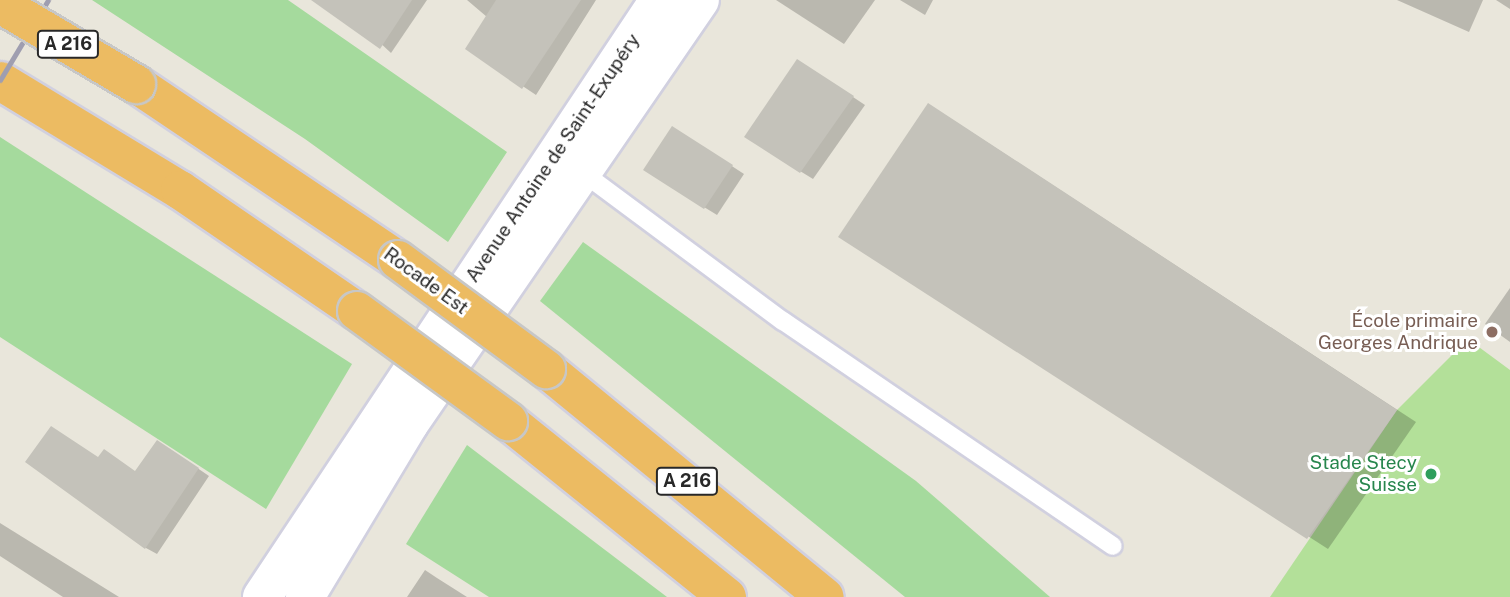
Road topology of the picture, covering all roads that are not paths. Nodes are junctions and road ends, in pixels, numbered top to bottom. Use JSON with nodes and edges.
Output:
{"nodes":[{"id":1,"x":659,"y":0,"type":"edge"},
{"id":2,"x":700,"y":0,"type":"edge"},
{"id":3,"x":0,"y":4,"type":"edge"},
{"id":4,"x":0,"y":81,"type":"edge"},
{"id":5,"x":569,"y":163,"type":"junction"},
{"id":6,"x":1113,"y":546,"type":"dead end"},
{"id":7,"x":262,"y":597,"type":"edge"},
{"id":8,"x":305,"y":597,"type":"edge"},
{"id":9,"x":727,"y":597,"type":"edge"},
{"id":10,"x":825,"y":597,"type":"edge"}],
"edges":[{"from":1,"to":5,"type":"main road","name":"Avenue Antoine de Saint-Exupéry"},
{"from":2,"to":5,"type":"main road","name":"Avenue Antoine de Saint-Exupéry"},
{"from":3,"to":10,"type":"highway","name":"Rocade Est","number":"A 216","bridge":true},
{"from":4,"to":9,"type":"highway","bridge":true},
{"from":5,"to":6,"type":"lane"},
{"from":5,"to":7,"type":"main road","name":"Avenue Antoine de Saint-Exupéry"},
{"from":5,"to":8,"type":"main road","name":"Avenue Antoine de Saint-Exupéry"}]}
